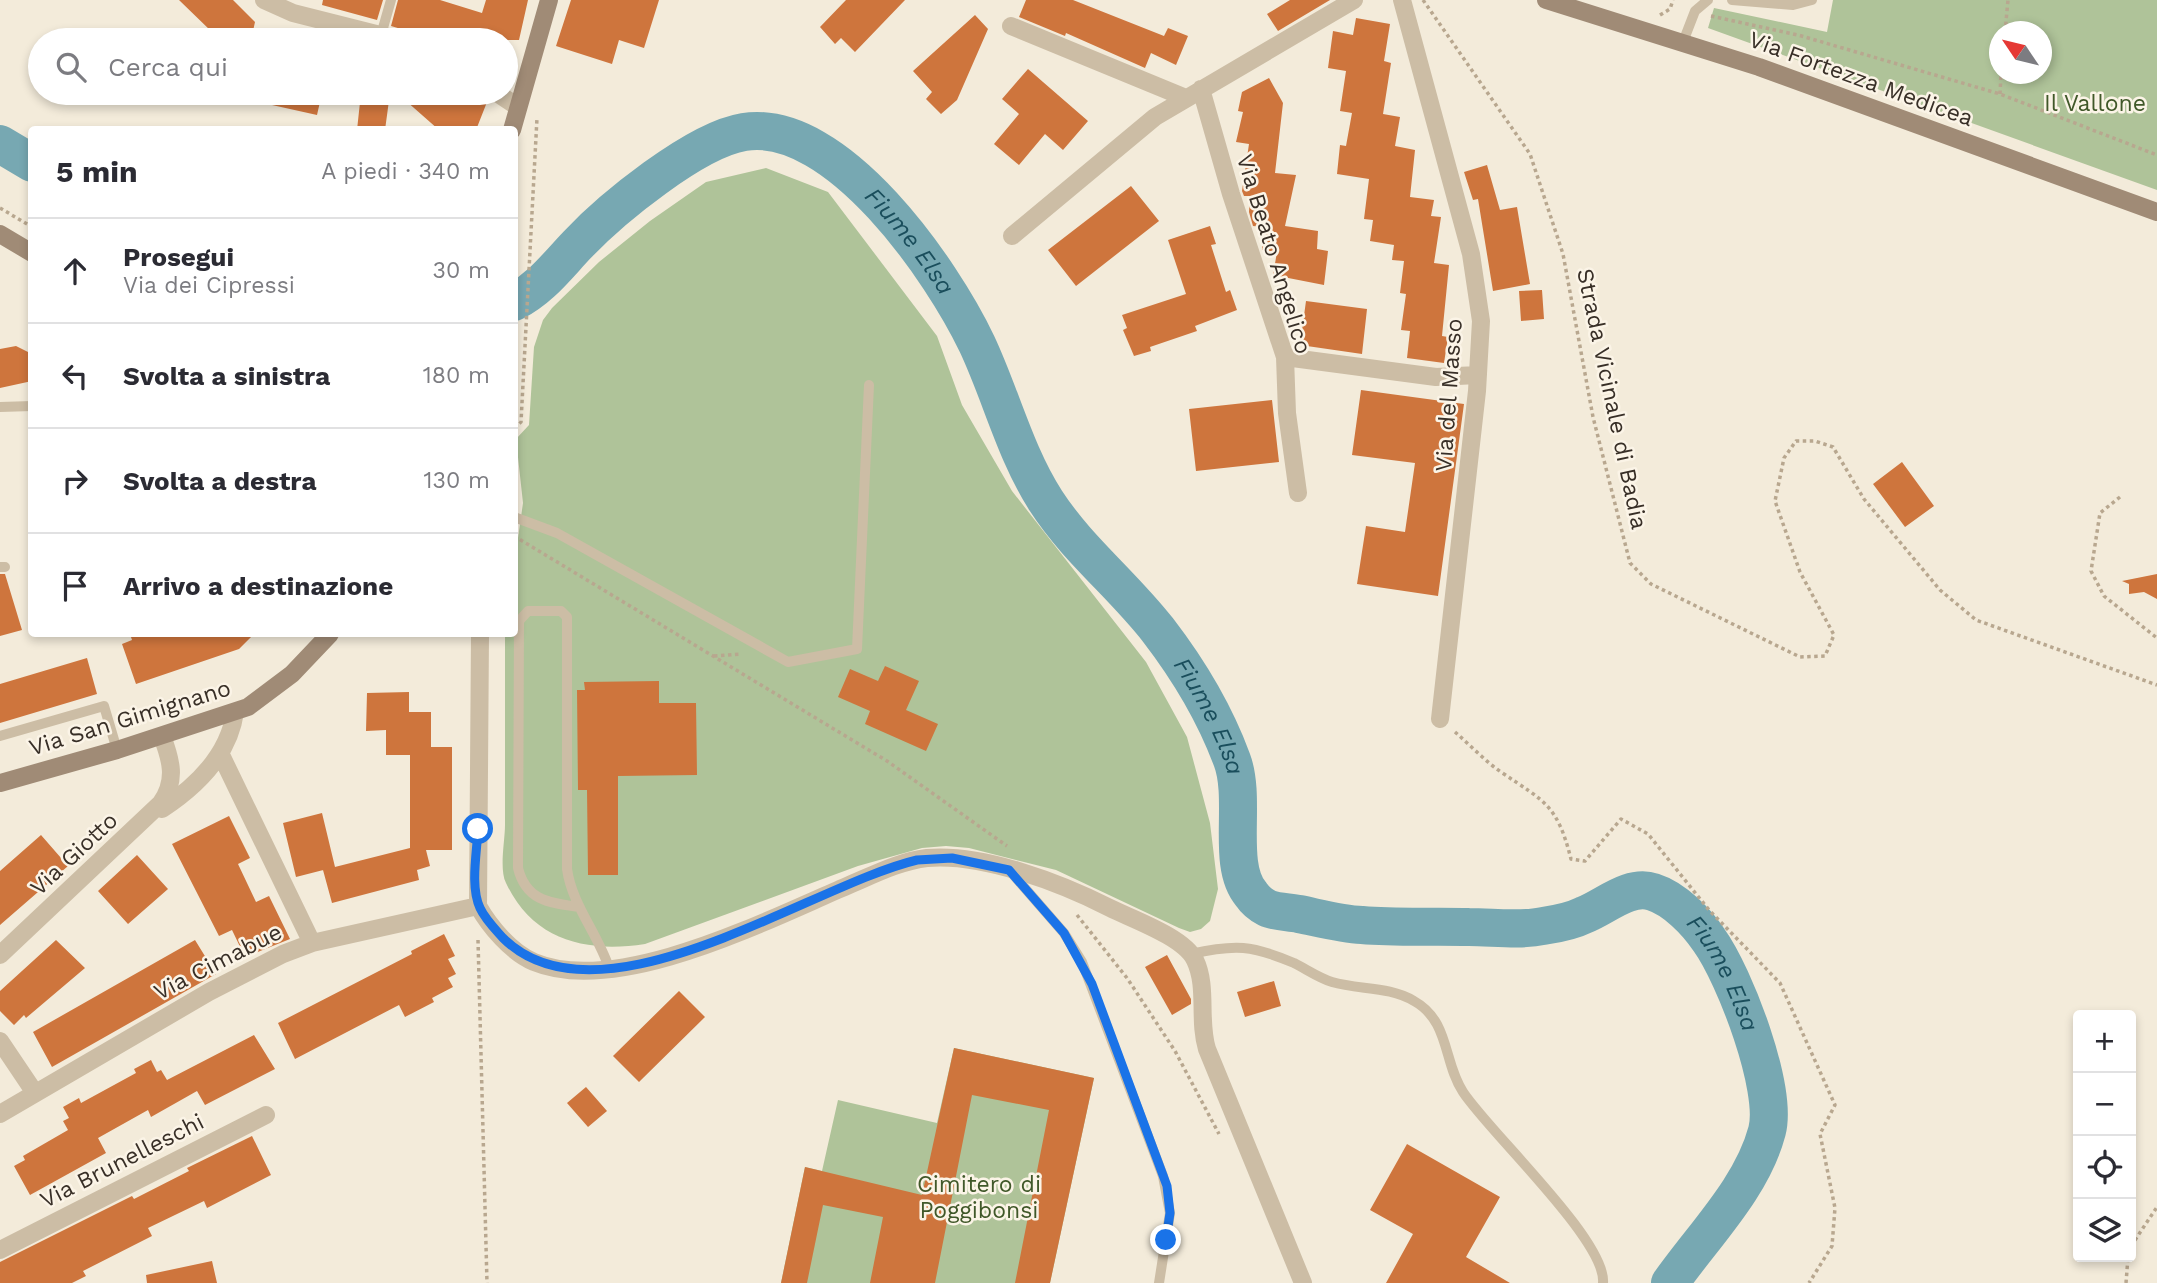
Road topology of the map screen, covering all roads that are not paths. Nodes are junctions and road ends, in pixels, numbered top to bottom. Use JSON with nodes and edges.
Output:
{"nodes":[{"id":1,"x":264,"y":0,"type":"edge"},
{"id":2,"x":307,"y":0,"type":"edge"},
{"id":3,"x":391,"y":0,"type":"edge"},
{"id":4,"x":549,"y":0,"type":"edge"},
{"id":5,"x":1354,"y":0,"type":"edge"},
{"id":6,"x":1402,"y":0,"type":"edge"},
{"id":7,"x":1546,"y":0,"type":"edge"},
{"id":8,"x":1708,"y":0,"type":"edge"},
{"id":9,"x":1732,"y":0,"type":"edge"},
{"id":10,"x":1812,"y":0,"type":"edge"},
{"id":11,"x":314,"y":19,"type":"junction"},
{"id":12,"x":1011,"y":26,"type":"dead end"},
{"id":13,"x":352,"y":28,"type":"edge"},
{"id":14,"x":383,"y":28,"type":"edge"},
{"id":15,"x":1683,"y":42,"type":"junction"},
{"id":16,"x":1193,"y":94,"type":"junction"},
{"id":17,"x":515,"y":105,"type":"edge"},
{"id":18,"x":518,"y":107,"type":"junction"},
{"id":19,"x":513,"y":126,"type":"edge"},
{"id":20,"x":2157,"y":212,"type":"edge"},
{"id":21,"x":0,"y":234,"type":"edge"},
{"id":22,"x":1012,"y":236,"type":"dead end"},
{"id":23,"x":28,"y":251,"type":"edge"},
{"id":24,"x":1285,"y":357,"type":"junction"},
{"id":25,"x":1479,"y":375,"type":"junction"},
{"id":26,"x":869,"y":385,"type":"dead end"},
{"id":27,"x":28,"y":406,"type":"edge"},
{"id":28,"x":0,"y":407,"type":"edge"},
{"id":29,"x":1298,"y":493,"type":"dead end"},
{"id":30,"x":518,"y":513,"type":"edge"},
{"id":31,"x":518,"y":518,"type":"edge"},
{"id":32,"x":530,"y":521,"type":"junction"},
{"id":33,"x":327,"y":637,"type":"edge"},
{"id":34,"x":480,"y":637,"type":"edge"},
{"id":35,"x":235,"y":712,"type":"junction"},
{"id":36,"x":1440,"y":719,"type":"road end"},
{"id":37,"x":0,"y":736,"type":"edge"},
{"id":38,"x":162,"y":736,"type":"junction"},
{"id":39,"x":117,"y":750,"type":"junction"},
{"id":40,"x":220,"y":755,"type":"junction"},
{"id":41,"x":0,"y":783,"type":"edge"},
{"id":42,"x":150,"y":816,"type":"junction"},
{"id":43,"x":1009,"y":870,"type":"junction"},
{"id":44,"x":478,"y":906,"type":"junction"},
{"id":45,"x":579,"y":907,"type":"junction"},
{"id":46,"x":312,"y":943,"type":"junction"},
{"id":47,"x":1191,"y":954,"type":"junction"},
{"id":48,"x":0,"y":956,"type":"edge"},
{"id":49,"x":609,"y":968,"type":"junction"},
{"id":50,"x":0,"y":1041,"type":"edge"},
{"id":51,"x":35,"y":1093,"type":"junction"},
{"id":52,"x":0,"y":1114,"type":"edge"},
{"id":53,"x":266,"y":1115,"type":"dead end"},
{"id":54,"x":0,"y":1250,"type":"edge"},
{"id":55,"x":1159,"y":1283,"type":"edge"},
{"id":56,"x":1303,"y":1283,"type":"edge"},
{"id":57,"x":1603,"y":1283,"type":"edge"}],
"edges":[{"from":1,"to":11,"type":"street"},
{"from":2,"to":11,"type":"street"},
{"from":3,"to":14,"type":"lane"},
{"from":4,"to":18,"type":"main road"},
{"from":5,"to":16,"type":"street"},
{"from":6,"to":25,"type":"street","name":"Via del Masso"},
{"from":7,"to":15,"type":"main road","name":"Via Fortezza Medicea"},
{"from":8,"to":15,"type":"lane"},
{"from":9,"to":10,"type":"lane"},
{"from":11,"to":13,"type":"street"},
{"from":12,"to":16,"type":"street"},
{"from":15,"to":20,"type":"main road","name":"Via Fortezza Medicea"},
{"from":16,"to":22,"type":"street"},
{"from":16,"to":24,"type":"street","name":"Via Beato Angelico"},
{"from":17,"to":18,"type":"street"},
{"from":18,"to":19,"type":"main road"},
{"from":21,"to":23,"type":"main road"},
{"from":24,"to":25,"type":"street"},
{"from":24,"to":29,"type":"street","name":"Via Beato Angelico"},
{"from":25,"to":36,"type":"street","name":"Via del Masso"},
{"from":26,"to":32,"type":"lane"},
{"from":27,"to":28,"type":"lane"},
{"from":30,"to":32,"type":"lane"},
{"from":31,"to":32,"type":"lane"},
{"from":33,"to":35,"type":"main road","name":"Via San Gimignano"},
{"from":34,"to":44,"type":"street"},
{"from":35,"to":38,"type":"main road","name":"Via San Gimignano"},
{"from":35,"to":40,"type":"street","name":"Via Giotto"},
{"from":37,"to":39,"type":"lane"},
{"from":38,"to":39,"type":"main road","name":"Via San Gimignano"},
{"from":38,"to":42,"type":"street","name":"Via Giotto"},
{"from":39,"to":41,"type":"main road","name":"Via San Gimignano"},
{"from":40,"to":42,"type":"street","name":"Via Giotto"},
{"from":40,"to":46,"type":"street"},
{"from":42,"to":48,"type":"street","name":"Via Giotto"},
{"from":43,"to":47,"type":"street"},
{"from":43,"to":49,"type":"street"},
{"from":43,"to":55,"type":"lane"},
{"from":44,"to":46,"type":"street","name":"Via Cimabue"},
{"from":44,"to":49,"type":"street"},
{"from":45,"to":45,"type":"lane"},
{"from":45,"to":49,"type":"lane"},
{"from":46,"to":51,"type":"street","name":"Via Cimabue"},
{"from":47,"to":56,"type":"street"},
{"from":47,"to":57,"type":"lane"},
{"from":50,"to":51,"type":"street"},
{"from":51,"to":52,"type":"street","name":"Via Cimabue"},
{"from":53,"to":54,"type":"street","name":"Via Brunelleschi"}]}
